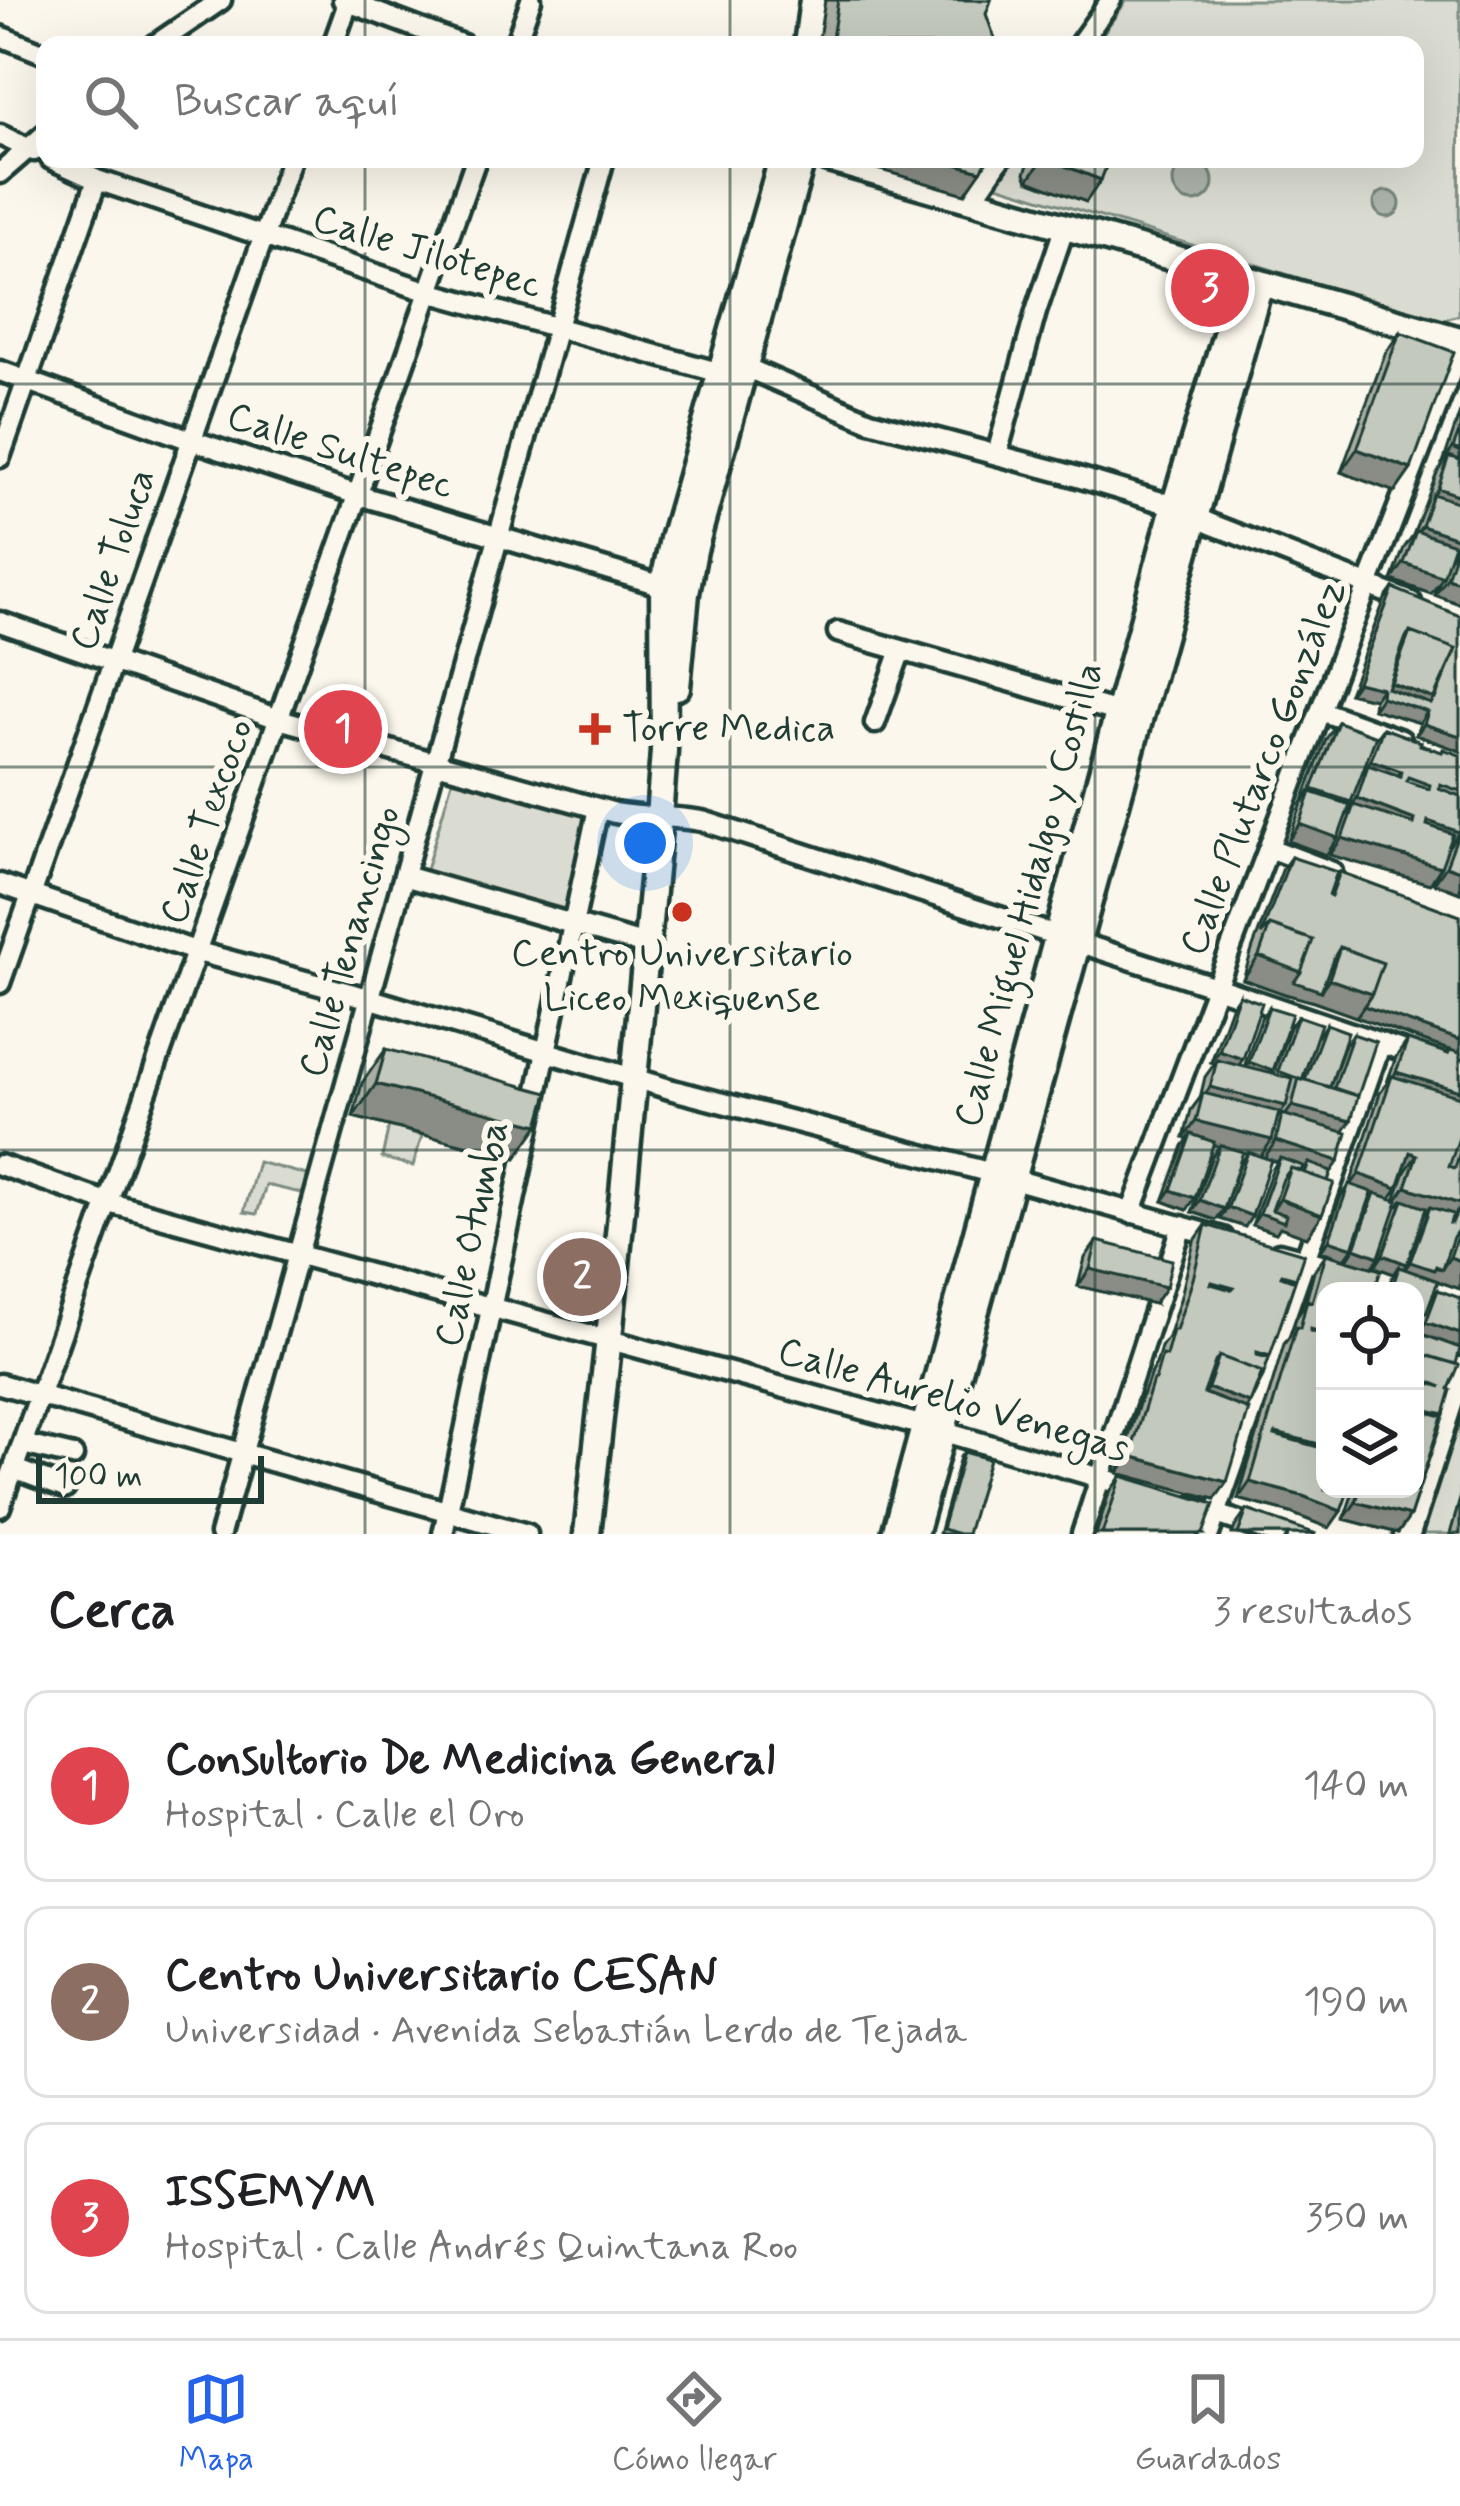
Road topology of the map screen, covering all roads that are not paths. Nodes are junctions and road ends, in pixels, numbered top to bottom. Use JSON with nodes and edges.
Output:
{"nodes":[{"id":1,"x":531,"y":0,"type":"edge"},
{"id":2,"x":813,"y":0,"type":"edge"},
{"id":3,"x":1111,"y":0,"type":"edge"},
{"id":4,"x":345,"y":1,"type":"edge"},
{"id":5,"x":212,"y":2,"type":"edge"},
{"id":6,"x":0,"y":36,"type":"edge"},
{"id":7,"x":166,"y":36,"type":"edge"},
{"id":8,"x":335,"y":36,"type":"edge"},
{"id":9,"x":440,"y":36,"type":"edge"},
{"id":10,"x":517,"y":36,"type":"edge"},
{"id":11,"x":808,"y":36,"type":"edge"},
{"id":12,"x":1085,"y":36,"type":"edge"},
{"id":13,"x":36,"y":50,"type":"edge"},
{"id":14,"x":0,"y":136,"type":"edge"},
{"id":15,"x":36,"y":153,"type":"edge"},
{"id":16,"x":36,"y":157,"type":"edge"},
{"id":17,"x":71,"y":168,"type":"edge"},
{"id":18,"x":288,"y":168,"type":"edge"},
{"id":19,"x":473,"y":168,"type":"edge"},
{"id":20,"x":601,"y":168,"type":"edge"},
{"id":21,"x":780,"y":168,"type":"edge"},
{"id":22,"x":799,"y":168,"type":"edge"},
{"id":23,"x":860,"y":168,"type":"edge"},
{"id":24,"x":994,"y":168,"type":"edge"},
{"id":25,"x":0,"y":173,"type":"edge"},
{"id":26,"x":98,"y":180,"type":"junction"},
{"id":27,"x":972,"y":200,"type":"junction"},
{"id":28,"x":1065,"y":226,"type":"junction"},
{"id":29,"x":262,"y":236,"type":"junction"},
{"id":30,"x":1252,"y":281,"type":"junction"},
{"id":31,"x":429,"y":292,"type":"junction"},
{"id":32,"x":557,"y":328,"type":"junction"},
{"id":33,"x":1460,"y":344,"type":"edge"},
{"id":34,"x":733,"y":370,"type":"junction"},
{"id":35,"x":0,"y":371,"type":"edge"},
{"id":36,"x":27,"y":381,"type":"junction"},
{"id":37,"x":191,"y":440,"type":"junction"},
{"id":38,"x":998,"y":454,"type":"junction"},
{"id":39,"x":0,"y":457,"type":"edge"},
{"id":40,"x":358,"y":494,"type":"junction"},
{"id":41,"x":1184,"y":512,"type":"junction"},
{"id":42,"x":497,"y":536,"type":"junction"},
{"id":43,"x":1368,"y":585,"type":"junction"},
{"id":44,"x":664,"y":586,"type":"junction"},
{"id":45,"x":1423,"y":607,"type":"edge"},
{"id":46,"x":0,"y":622,"type":"edge"},
{"id":47,"x":838,"y":632,"type":"dead end"},
{"id":48,"x":901,"y":650,"type":"junction"},
{"id":49,"x":113,"y":662,"type":"junction"},
{"id":50,"x":1321,"y":711,"type":"junction"},
{"id":51,"x":1118,"y":712,"type":"junction"},
{"id":52,"x":279,"y":719,"type":"junction"},
{"id":53,"x":875,"y":723,"type":"dead end"},
{"id":54,"x":1420,"y":748,"type":"edge"},
{"id":55,"x":664,"y":752,"type":"junction"},
{"id":56,"x":437,"y":762,"type":"junction"},
{"id":57,"x":598,"y":808,"type":"junction"},
{"id":58,"x":659,"y":818,"type":"junction"},
{"id":59,"x":1269,"y":848,"type":"junction"},
{"id":60,"x":404,"y":876,"type":"junction"},
{"id":61,"x":1354,"y":880,"type":"edge"},
{"id":62,"x":0,"y":884,"type":"edge"},
{"id":63,"x":31,"y":895,"type":"junction"},
{"id":64,"x":574,"y":925,"type":"junction"},
{"id":65,"x":1068,"y":939,"type":"junction"},
{"id":66,"x":646,"y":945,"type":"junction"},
{"id":67,"x":197,"y":952,"type":"junction"},
{"id":68,"x":0,"y":983,"type":"edge"},
{"id":69,"x":1216,"y":987,"type":"junction"},
{"id":70,"x":368,"y":998,"type":"junction"},
{"id":71,"x":1381,"y":1043,"type":"junction"},
{"id":72,"x":547,"y":1051,"type":"junction"},
{"id":73,"x":1460,"y":1070,"type":"edge"},
{"id":74,"x":633,"y":1078,"type":"junction"},
{"id":75,"x":0,"y":1165,"type":"edge"},
{"id":76,"x":1002,"y":1176,"type":"junction"},
{"id":77,"x":106,"y":1202,"type":"junction"},
{"id":78,"x":1131,"y":1213,"type":"junction"},
{"id":79,"x":1182,"y":1226,"type":"junction"},
{"id":80,"x":1243,"y":1243,"type":"edge"},
{"id":81,"x":1263,"y":1249,"type":"edge"},
{"id":82,"x":298,"y":1256,"type":"junction"},
{"id":83,"x":1304,"y":1260,"type":"junction"},
{"id":84,"x":1438,"y":1294,"type":"edge"},
{"id":85,"x":492,"y":1306,"type":"junction"},
{"id":86,"x":609,"y":1339,"type":"junction"},
{"id":87,"x":1460,"y":1370,"type":"edge"},
{"id":88,"x":0,"y":1384,"type":"edge"},
{"id":89,"x":39,"y":1396,"type":"junction"},
{"id":90,"x":933,"y":1428,"type":"junction"},
{"id":91,"x":23,"y":1444,"type":"junction"},
{"id":92,"x":242,"y":1454,"type":"junction"},
{"id":93,"x":73,"y":1456,"type":"dead end"},
{"id":94,"x":14,"y":1469,"type":"junction"},
{"id":95,"x":1102,"y":1478,"type":"junction"},
{"id":96,"x":65,"y":1488,"type":"dead end"},
{"id":97,"x":1148,"y":1492,"type":"edge"},
{"id":98,"x":1171,"y":1499,"type":"edge"},
{"id":99,"x":0,"y":1507,"type":"edge"},
{"id":100,"x":448,"y":1509,"type":"junction"},
{"id":101,"x":1216,"y":1513,"type":"junction"},
{"id":102,"x":220,"y":1534,"type":"edge"},
{"id":103,"x":443,"y":1534,"type":"edge"},
{"id":104,"x":527,"y":1534,"type":"edge"},
{"id":105,"x":587,"y":1534,"type":"edge"},
{"id":106,"x":896,"y":1534,"type":"edge"},
{"id":107,"x":914,"y":1534,"type":"edge"},
{"id":108,"x":1082,"y":1534,"type":"edge"},
{"id":109,"x":1209,"y":1534,"type":"edge"},
{"id":110,"x":1276,"y":1534,"type":"edge"},
{"id":111,"x":1407,"y":1534,"type":"edge"}],
"edges":[{"from":1,"to":10,"type":"street"},
{"from":2,"to":11,"type":"main road"},
{"from":3,"to":12,"type":"street"},
{"from":4,"to":8,"type":"street"},
{"from":4,"to":9,"type":"street"},
{"from":5,"to":7,"type":"street"},
{"from":6,"to":13,"type":"street"},
{"from":14,"to":15,"type":"street","name":"Calle Jilotepec"},
{"from":16,"to":25,"type":"street"},
{"from":17,"to":26,"type":"street","name":"Calle Jilotepec"},
{"from":18,"to":29,"type":"street","name":"Calle Toluca"},
{"from":19,"to":31,"type":"street","name":"Calle Texcoco"},
{"from":20,"to":32,"type":"street","name":"Calle Tenancingo"},
{"from":21,"to":34,"type":"main road"},
{"from":22,"to":34,"type":"main road"},
{"from":23,"to":27,"type":"main road"},
{"from":24,"to":27,"type":"street"},
{"from":26,"to":29,"type":"street","name":"Calle Jilotepec"},
{"from":26,"to":36,"type":"street"},
{"from":27,"to":28,"type":"main road"},
{"from":28,"to":30,"type":"main road"},
{"from":28,"to":38,"type":"street"},
{"from":29,"to":31,"type":"street","name":"Calle Jilotepec"},
{"from":29,"to":37,"type":"street","name":"Calle Toluca"},
{"from":30,"to":33,"type":"main road"},
{"from":30,"to":41,"type":"main road","name":"Calle Miguel Hidalgo y Costilla"},
{"from":31,"to":32,"type":"street","name":"Calle Jilotepec"},
{"from":31,"to":40,"type":"street","name":"Calle Texcoco"},
{"from":32,"to":34,"type":"street","name":"Calle Jilotepec"},
{"from":32,"to":42,"type":"street","name":"Calle Tenancingo"},
{"from":33,"to":43,"type":"street","name":"Calle Plutarco González"},
{"from":34,"to":38,"type":"street","name":"Calle Jilotepec"},
{"from":34,"to":44,"type":"main road"},
{"from":34,"to":55,"type":"main road"},
{"from":35,"to":36,"type":"street","name":"Calle Sultepec"},
{"from":36,"to":37,"type":"street","name":"Calle Sultepec"},
{"from":36,"to":39,"type":"street"},
{"from":37,"to":40,"type":"street","name":"Calle Sultepec"},
{"from":37,"to":49,"type":"street","name":"Calle Toluca"},
{"from":38,"to":41,"type":"street","name":"Calle Jilotepec"},
{"from":40,"to":42,"type":"street","name":"Calle Sultepec"},
{"from":40,"to":52,"type":"street","name":"Calle Texcoco"},
{"from":41,"to":43,"type":"street","name":"Calle Jilotepec"},
{"from":41,"to":51,"type":"main road","name":"Calle Miguel Hidalgo y Costilla"},
{"from":41,"to":65,"type":"main road","name":"Calle Miguel Hidalgo y Costilla"},
{"from":42,"to":44,"type":"street","name":"Calle Sultepec"},
{"from":42,"to":56,"type":"street","name":"Calle Tenancingo"},
{"from":43,"to":45,"type":"street","name":"Calle Jilotepec"},
{"from":43,"to":50,"type":"street","name":"Calle Plutarco González"},
{"from":44,"to":55,"type":"main road"},
{"from":46,"to":49,"type":"street"},
{"from":47,"to":48,"type":"street"},
{"from":48,"to":51,"type":"street"},
{"from":48,"to":53,"type":"street"},
{"from":49,"to":52,"type":"street"},
{"from":49,"to":63,"type":"street","name":"Calle Toluca"},
{"from":50,"to":54,"type":"street"},
{"from":50,"to":59,"type":"street","name":"Calle Plutarco González"},
{"from":51,"to":65,"type":"main road","name":"Calle Miguel Hidalgo y Costilla"},
{"from":52,"to":56,"type":"street"},
{"from":52,"to":67,"type":"street","name":"Calle Texcoco"},
{"from":55,"to":58,"type":"main road"},
{"from":56,"to":57,"type":"street"},
{"from":56,"to":60,"type":"street","name":"Calle Tenancingo"},
{"from":57,"to":58,"type":"street"},
{"from":57,"to":64,"type":"street","name":"Calle Otumba"},
{"from":58,"to":65,"type":"street"},
{"from":58,"to":66,"type":"main road"},
{"from":59,"to":61,"type":"street"},
{"from":59,"to":69,"type":"street","name":"Calle Plutarco González"},
{"from":60,"to":64,"type":"street"},
{"from":60,"to":70,"type":"street","name":"Calle Tenancingo"},
{"from":62,"to":63,"type":"street"},
{"from":63,"to":67,"type":"street"},
{"from":63,"to":68,"type":"street","name":"Calle Toluca"},
{"from":64,"to":66,"type":"street"},
{"from":64,"to":72,"type":"street","name":"Calle Otumba"},
{"from":65,"to":69,"type":"street"},
{"from":65,"to":76,"type":"main road","name":"Calle Miguel Hidalgo y Costilla"},
{"from":66,"to":74,"type":"main road"},
{"from":67,"to":70,"type":"street"},
{"from":67,"to":77,"type":"street","name":"Calle Texcoco"},
{"from":69,"to":71,"type":"street"},
{"from":69,"to":78,"type":"street","name":"Calle Plutarco González"},
{"from":70,"to":72,"type":"street"},
{"from":70,"to":82,"type":"street","name":"Calle Tenancingo"},
{"from":71,"to":73,"type":"street"},
{"from":71,"to":83,"type":"street"},
{"from":72,"to":74,"type":"street"},
{"from":72,"to":85,"type":"street","name":"Calle Otumba"},
{"from":74,"to":76,"type":"street"},
{"from":74,"to":86,"type":"main road"},
{"from":75,"to":77,"type":"street","name":"Calle Aurelio Venegas"},
{"from":76,"to":78,"type":"street"},
{"from":76,"to":90,"type":"main road","name":"Calle Miguel Hidalgo y Costilla"},
{"from":77,"to":82,"type":"street","name":"Calle Aurelio Venegas"},
{"from":77,"to":89,"type":"street","name":"Calle Texcoco"},
{"from":78,"to":79,"type":"street"},
{"from":79,"to":80,"type":"street"},
{"from":79,"to":95,"type":"street"},
{"from":81,"to":83,"type":"street"},
{"from":82,"to":85,"type":"street","name":"Calle Aurelio Venegas"},
{"from":82,"to":92,"type":"street","name":"Calle Tenancingo"},
{"from":83,"to":84,"type":"street"},
{"from":83,"to":101,"type":"street"},
{"from":85,"to":86,"type":"street","name":"Calle Aurelio Venegas"},
{"from":85,"to":100,"type":"street","name":"Calle Otumba"},
{"from":86,"to":90,"type":"street","name":"Calle Aurelio Venegas"},
{"from":86,"to":105,"type":"main road"},
{"from":87,"to":111,"type":"main road"},
{"from":88,"to":89,"type":"street"},
{"from":89,"to":91,"type":"street","name":"Calle Texcoco"},
{"from":89,"to":92,"type":"street"},
{"from":90,"to":95,"type":"street","name":"Calle Aurelio Venegas"},
{"from":90,"to":106,"type":"main road","name":"Calle Miguel Hidalgo y Costilla"},
{"from":90,"to":107,"type":"main road","name":"Calle Miguel Hidalgo y Costilla"},
{"from":91,"to":93,"type":"street"},
{"from":91,"to":94,"type":"street","name":"Calle Texcoco"},
{"from":92,"to":100,"type":"street"},
{"from":92,"to":102,"type":"street","name":"Calle Tenancingo"},
{"from":94,"to":96,"type":"street"},
{"from":94,"to":99,"type":"street","name":"Calle Texcoco"},
{"from":95,"to":97,"type":"street","name":"Calle Aurelio Venegas"},
{"from":95,"to":108,"type":"street"},
{"from":98,"to":101,"type":"street","name":"Calle Aurelio Venegas"},
{"from":100,"to":103,"type":"street","name":"Calle Otumba"},
{"from":100,"to":104,"type":"street"},
{"from":101,"to":109,"type":"street"},
{"from":101,"to":110,"type":"street","name":"Calle Aurelio Venegas"}]}
